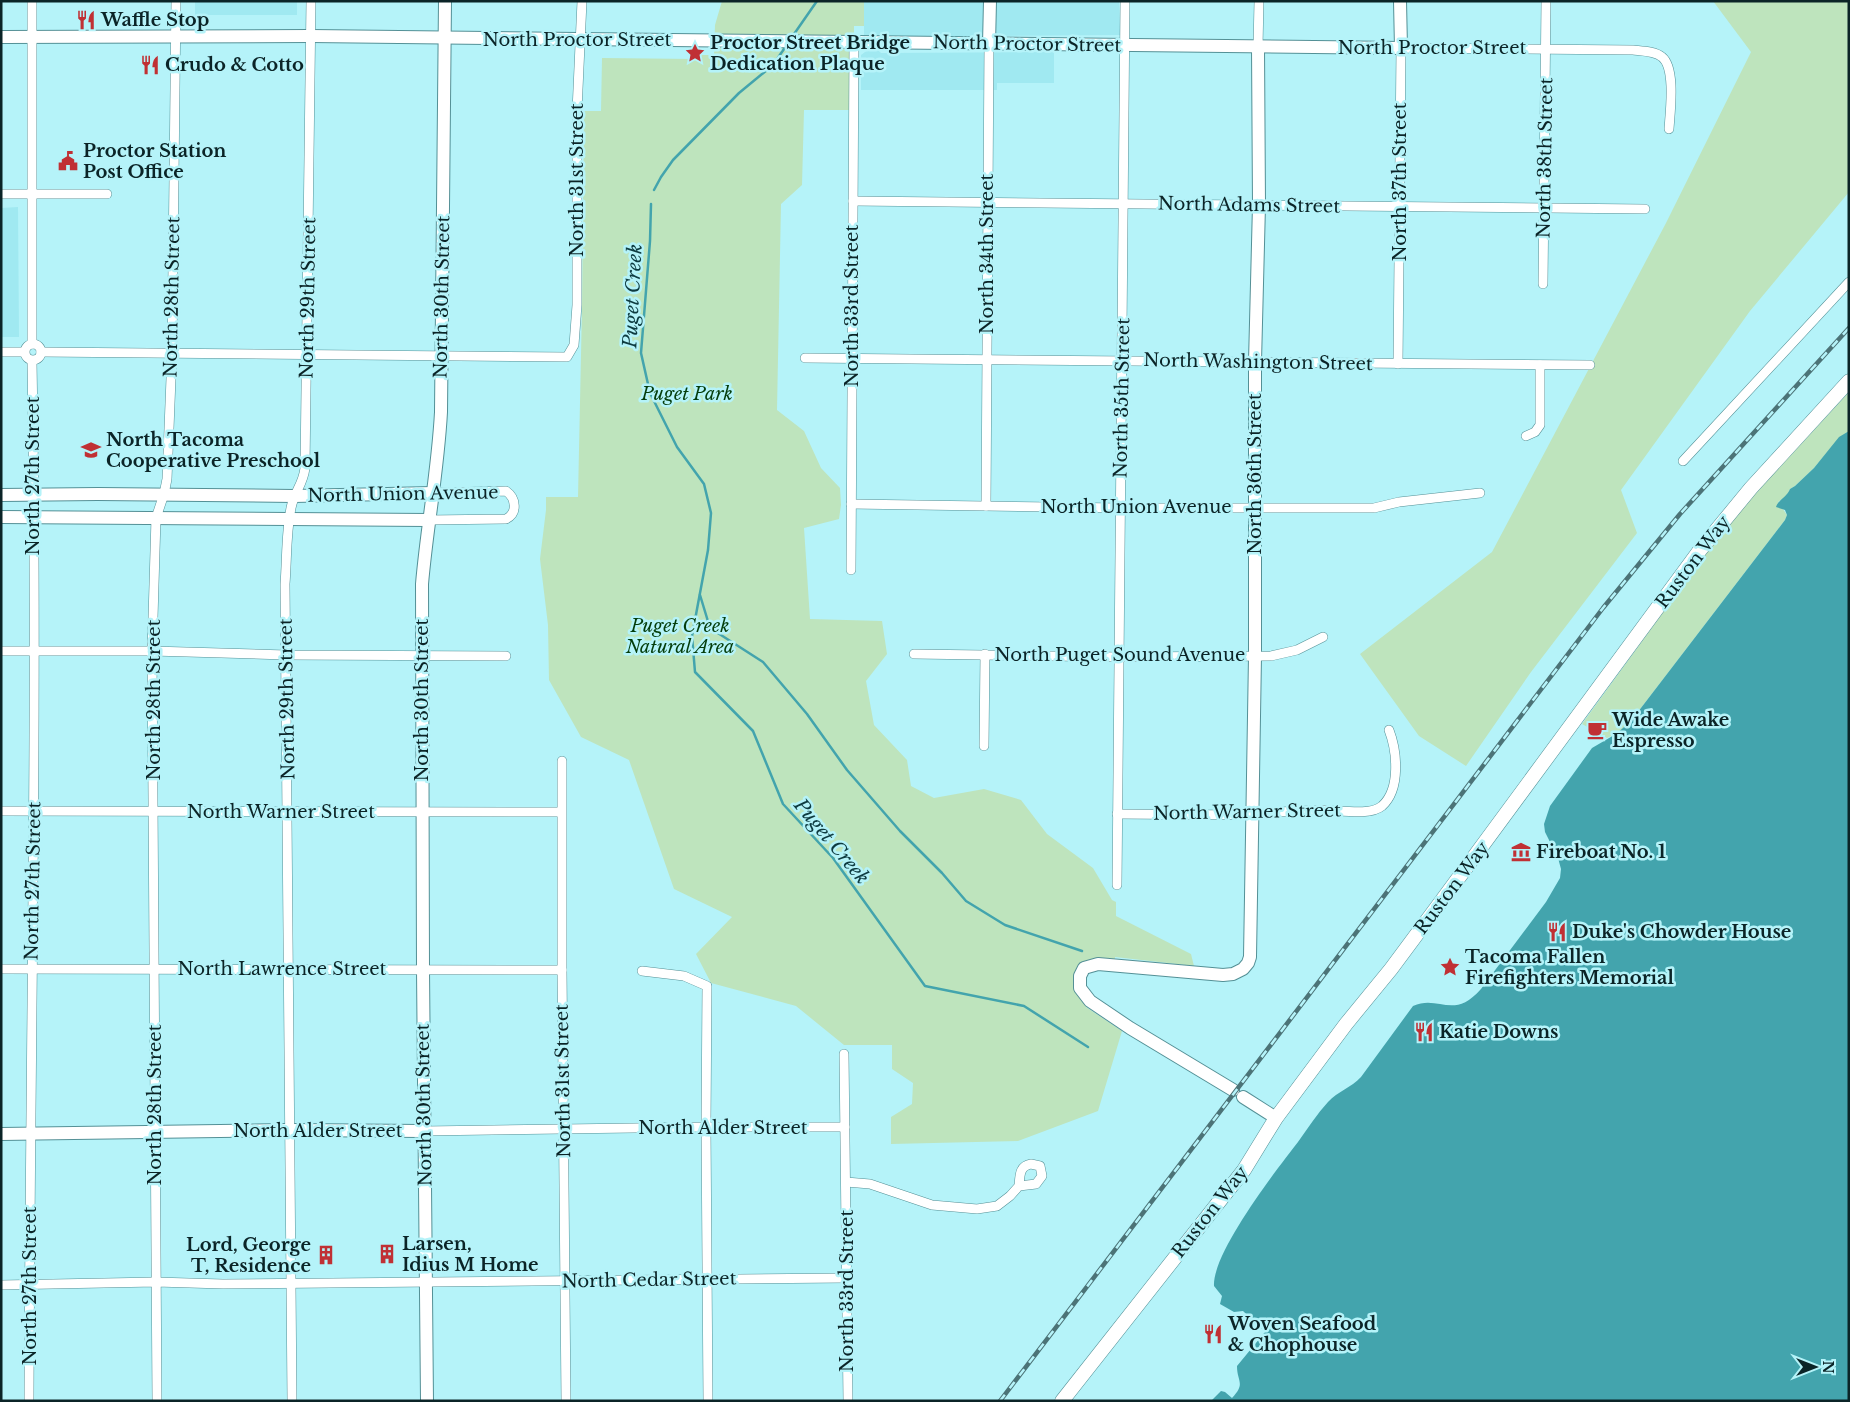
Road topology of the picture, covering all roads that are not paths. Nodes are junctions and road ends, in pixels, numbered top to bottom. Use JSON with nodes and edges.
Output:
{"nodes":[{"id":1,"x":32,"y":1,"type":"edge"},
{"id":2,"x":176,"y":1,"type":"edge"},
{"id":3,"x":311,"y":1,"type":"edge"},
{"id":4,"x":445,"y":1,"type":"edge"},
{"id":5,"x":582,"y":1,"type":"edge"},
{"id":6,"x":990,"y":1,"type":"edge"},
{"id":7,"x":1125,"y":1,"type":"edge"},
{"id":8,"x":1259,"y":1,"type":"edge"},
{"id":9,"x":1400,"y":1,"type":"edge"},
{"id":10,"x":1546,"y":1,"type":"edge"},
{"id":11,"x":311,"y":36,"type":"junction"},
{"id":12,"x":1,"y":37,"type":"edge"},
{"id":13,"x":32,"y":37,"type":"junction"},
{"id":14,"x":176,"y":37,"type":"junction"},
{"id":15,"x":445,"y":39,"type":"junction"},
{"id":16,"x":581,"y":40,"type":"junction"},
{"id":17,"x":849,"y":42,"type":"junction"},
{"id":18,"x":989,"y":44,"type":"junction"},
{"id":19,"x":1124,"y":45,"type":"junction"},
{"id":20,"x":1258,"y":47,"type":"junction"},
{"id":21,"x":1401,"y":48,"type":"junction"},
{"id":22,"x":1546,"y":49,"type":"junction"},
{"id":23,"x":1669,"y":130,"type":"dead end"},
{"id":24,"x":1,"y":194,"type":"edge"},
{"id":25,"x":33,"y":194,"type":"junction"},
{"id":26,"x":107,"y":194,"type":"dead end"},
{"id":27,"x":853,"y":201,"type":"junction"},
{"id":28,"x":988,"y":202,"type":"junction"},
{"id":29,"x":1124,"y":204,"type":"junction"},
{"id":30,"x":1259,"y":205,"type":"junction"},
{"id":31,"x":1400,"y":206,"type":"junction"},
{"id":32,"x":1544,"y":208,"type":"junction"},
{"id":33,"x":1645,"y":209,"type":"dead end"},
{"id":34,"x":1849,"y":282,"type":"edge"},
{"id":35,"x":1543,"y":284,"type":"dead end"},
{"id":36,"x":32,"y":344,"type":"junction"},
{"id":37,"x":1,"y":352,"type":"edge"},
{"id":38,"x":24,"y":352,"type":"junction"},
{"id":39,"x":41,"y":352,"type":"junction"},
{"id":40,"x":172,"y":353,"type":"junction"},
{"id":41,"x":307,"y":356,"type":"junction"},
{"id":42,"x":441,"y":356,"type":"junction"},
{"id":43,"x":805,"y":358,"type":"dead end"},
{"id":44,"x":852,"y":358,"type":"junction"},
{"id":45,"x":986,"y":360,"type":"junction"},
{"id":46,"x":32,"y":361,"type":"junction"},
{"id":47,"x":1122,"y":361,"type":"junction"},
{"id":48,"x":1255,"y":362,"type":"junction"},
{"id":49,"x":1398,"y":364,"type":"junction"},
{"id":50,"x":1540,"y":365,"type":"junction"},
{"id":51,"x":1590,"y":365,"type":"dead end"},
{"id":52,"x":1849,"y":381,"type":"edge"},
{"id":53,"x":1526,"y":436,"type":"dead end"},
{"id":54,"x":1683,"y":461,"type":"dead end"},
{"id":55,"x":433,"y":493,"type":"junction"},
{"id":56,"x":1480,"y":493,"type":"dead end"},
{"id":57,"x":1,"y":494,"type":"edge"},
{"id":58,"x":34,"y":494,"type":"junction"},
{"id":59,"x":164,"y":494,"type":"junction"},
{"id":60,"x":294,"y":496,"type":"junction"},
{"id":61,"x":851,"y":504,"type":"junction"},
{"id":62,"x":986,"y":506,"type":"junction"},
{"id":63,"x":1255,"y":507,"type":"junction"},
{"id":64,"x":1120,"y":508,"type":"junction"},
{"id":65,"x":1,"y":517,"type":"edge"},
{"id":66,"x":34,"y":517,"type":"junction"},
{"id":67,"x":156,"y":518,"type":"junction"},
{"id":68,"x":289,"y":519,"type":"junction"},
{"id":69,"x":428,"y":520,"type":"junction"},
{"id":70,"x":850,"y":570,"type":"dead end"},
{"id":71,"x":1323,"y":637,"type":"dead end"},
{"id":72,"x":1,"y":651,"type":"edge"},
{"id":73,"x":34,"y":651,"type":"junction"},
{"id":74,"x":152,"y":651,"type":"junction"},
{"id":75,"x":914,"y":654,"type":"dead end"},
{"id":76,"x":986,"y":654,"type":"junction"},
{"id":77,"x":286,"y":655,"type":"junction"},
{"id":78,"x":421,"y":656,"type":"junction"},
{"id":79,"x":506,"y":656,"type":"dead end"},
{"id":80,"x":1255,"y":656,"type":"junction"},
{"id":81,"x":1120,"y":657,"type":"junction"},
{"id":82,"x":1389,"y":730,"type":"dead end"},
{"id":83,"x":984,"y":746,"type":"dead end"},
{"id":84,"x":562,"y":761,"type":"dead end"},
{"id":85,"x":1,"y":811,"type":"edge"},
{"id":86,"x":35,"y":811,"type":"junction"},
{"id":87,"x":153,"y":812,"type":"junction"},
{"id":88,"x":288,"y":812,"type":"junction"},
{"id":89,"x":561,"y":812,"type":"junction"},
{"id":90,"x":422,"y":813,"type":"junction"},
{"id":91,"x":1117,"y":814,"type":"junction"},
{"id":92,"x":1253,"y":814,"type":"junction"},
{"id":93,"x":1117,"y":884,"type":"dead end"},
{"id":94,"x":1,"y":969,"type":"edge"},
{"id":95,"x":32,"y":969,"type":"junction"},
{"id":96,"x":155,"y":969,"type":"junction"},
{"id":97,"x":290,"y":970,"type":"junction"},
{"id":98,"x":423,"y":970,"type":"junction"},
{"id":99,"x":562,"y":970,"type":"junction"},
{"id":100,"x":642,"y":971,"type":"dead end"},
{"id":101,"x":844,"y":1054,"type":"dead end"},
{"id":102,"x":1276,"y":1118,"type":"junction"},
{"id":103,"x":706,"y":1127,"type":"junction"},
{"id":104,"x":845,"y":1127,"type":"junction"},
{"id":105,"x":564,"y":1129,"type":"junction"},
{"id":106,"x":290,"y":1130,"type":"junction"},
{"id":107,"x":424,"y":1131,"type":"junction"},
{"id":108,"x":155,"y":1132,"type":"junction"},
{"id":109,"x":1,"y":1134,"type":"edge"},
{"id":110,"x":30,"y":1134,"type":"junction"},
{"id":111,"x":846,"y":1182,"type":"junction"},
{"id":112,"x":1019,"y":1186,"type":"dead end"},
{"id":113,"x":846,"y":1278,"type":"junction"},
{"id":114,"x":707,"y":1280,"type":"junction"},
{"id":115,"x":564,"y":1281,"type":"junction"},
{"id":116,"x":156,"y":1282,"type":"junction"},
{"id":117,"x":426,"y":1282,"type":"junction"},
{"id":118,"x":30,"y":1284,"type":"junction"},
{"id":119,"x":292,"y":1284,"type":"junction"},
{"id":120,"x":1,"y":1286,"type":"edge"},
{"id":121,"x":29,"y":1401,"type":"edge"},
{"id":122,"x":157,"y":1401,"type":"edge"},
{"id":123,"x":292,"y":1401,"type":"edge"},
{"id":124,"x":427,"y":1401,"type":"edge"},
{"id":125,"x":566,"y":1401,"type":"edge"},
{"id":126,"x":708,"y":1401,"type":"edge"},
{"id":127,"x":848,"y":1401,"type":"edge"},
{"id":128,"x":1062,"y":1401,"type":"edge"}],
"edges":[{"from":1,"to":13,"type":"street"},
{"from":2,"to":14,"type":"street","name":"North 28th Street"},
{"from":3,"to":11,"type":"street","name":"North 29th Street"},
{"from":4,"to":15,"type":"street","name":"North 30th Street"},
{"from":5,"to":16,"type":"street","name":"North 31st Street"},
{"from":6,"to":18,"type":"street","name":"North 34th Street"},
{"from":7,"to":19,"type":"street","name":"North 35th Street"},
{"from":8,"to":20,"type":"street","name":"North 36th Street"},
{"from":9,"to":21,"type":"street","name":"North 37th Street"},
{"from":10,"to":22,"type":"street","name":"North 38th Street"},
{"from":11,"to":14,"type":"street","name":"North Proctor Street"},
{"from":11,"to":15,"type":"street","name":"North Proctor Street"},
{"from":11,"to":41,"type":"street","name":"North 29th Street"},
{"from":12,"to":13,"type":"street","name":"North Proctor Street"},
{"from":13,"to":14,"type":"street","name":"North Proctor Street"},
{"from":13,"to":25,"type":"street"},
{"from":14,"to":40,"type":"street","name":"North 28th Street"},
{"from":15,"to":16,"type":"street","name":"North Proctor Street"},
{"from":15,"to":42,"type":"street","name":"North 30th Street"},
{"from":16,"to":17,"type":"street","name":"North Proctor Street"},
{"from":16,"to":42,"type":"street","name":"North 31st Street"},
{"from":17,"to":18,"type":"street","name":"North Proctor Street"},
{"from":17,"to":27,"type":"street","name":"North 33rd Street"},
{"from":18,"to":19,"type":"street","name":"North Proctor Street"},
{"from":18,"to":28,"type":"street","name":"North 34th Street"},
{"from":19,"to":20,"type":"street","name":"North Proctor Street"},
{"from":19,"to":29,"type":"street","name":"North 35th Street"},
{"from":20,"to":21,"type":"street","name":"North Proctor Street"},
{"from":20,"to":30,"type":"street","name":"North 36th Street"},
{"from":21,"to":22,"type":"street","name":"North Proctor Street"},
{"from":21,"to":31,"type":"street","name":"North 37th Street"},
{"from":22,"to":23,"type":"street","name":"North Proctor Street"},
{"from":22,"to":32,"type":"street","name":"North 38th Street"},
{"from":24,"to":25,"type":"street"},
{"from":25,"to":26,"type":"street"},
{"from":25,"to":36,"type":"street"},
{"from":27,"to":28,"type":"street","name":"North Adams Street"},
{"from":27,"to":44,"type":"street","name":"North 33rd Street"},
{"from":28,"to":29,"type":"street","name":"North Adams Street"},
{"from":28,"to":45,"type":"street","name":"North 34th Street"},
{"from":29,"to":30,"type":"street","name":"North Adams Street"},
{"from":29,"to":47,"type":"street","name":"North 35th Street"},
{"from":30,"to":31,"type":"street","name":"North Adams Street"},
{"from":30,"to":48,"type":"street","name":"North 36th Street"},
{"from":31,"to":32,"type":"street","name":"North Adams Street"},
{"from":31,"to":49,"type":"street","name":"North 37th Street"},
{"from":32,"to":33,"type":"street","name":"North Adams Street"},
{"from":32,"to":35,"type":"street","name":"North 38th Street"},
{"from":34,"to":54,"type":"street"},
{"from":36,"to":38,"type":"street"},
{"from":36,"to":39,"type":"street"},
{"from":37,"to":38,"type":"street"},
{"from":38,"to":46,"type":"street"},
{"from":39,"to":40,"type":"street"},
{"from":39,"to":46,"type":"street"},
{"from":40,"to":41,"type":"street"},
{"from":40,"to":59,"type":"street","name":"North 28th Street"},
{"from":41,"to":42,"type":"street"},
{"from":41,"to":60,"type":"street","name":"North 29th Street"},
{"from":42,"to":55,"type":"street","name":"North 30th Street"},
{"from":43,"to":44,"type":"street","name":"North Washington Street"},
{"from":44,"to":45,"type":"street","name":"North Washington Street"},
{"from":44,"to":61,"type":"street","name":"North 33rd Street"},
{"from":45,"to":47,"type":"street","name":"North Washington Street"},
{"from":45,"to":62,"type":"street","name":"North 34th Street"},
{"from":46,"to":58,"type":"street","name":"North 27th Street"},
{"from":47,"to":48,"type":"street","name":"North Washington Street"},
{"from":47,"to":64,"type":"street","name":"North 35th Street"},
{"from":48,"to":49,"type":"street","name":"North Washington Street"},
{"from":48,"to":63,"type":"street","name":"North 36th Street"},
{"from":49,"to":50,"type":"street","name":"North Washington Street"},
{"from":50,"to":51,"type":"street","name":"North Washington Street"},
{"from":50,"to":53,"type":"street"},
{"from":52,"to":102,"type":"main road","name":"Ruston Way"},
{"from":55,"to":60,"type":"street","name":"North Union Avenue"},
{"from":55,"to":69,"type":"street","name":"North 30th Street"},
{"from":55,"to":69,"type":"street","name":"North Union Avenue"},
{"from":56,"to":63,"type":"street","name":"North Union Avenue"},
{"from":57,"to":58,"type":"street","name":"North Union Avenue"},
{"from":58,"to":59,"type":"street","name":"North Union Avenue"},
{"from":58,"to":66,"type":"street","name":"North 27th Street"},
{"from":59,"to":60,"type":"street","name":"North Union Avenue"},
{"from":59,"to":67,"type":"street","name":"North 28th Street"},
{"from":60,"to":68,"type":"street","name":"North 29th Street"},
{"from":61,"to":62,"type":"street","name":"North Union Avenue"},
{"from":61,"to":70,"type":"street","name":"North 33rd Street"},
{"from":62,"to":64,"type":"street","name":"North Union Avenue"},
{"from":63,"to":64,"type":"street","name":"North Union Avenue"},
{"from":63,"to":80,"type":"street","name":"North 36th Street"},
{"from":64,"to":81,"type":"street","name":"North 35th Street"},
{"from":65,"to":66,"type":"street","name":"North Union Avenue"},
{"from":66,"to":67,"type":"street","name":"North Union Avenue"},
{"from":66,"to":73,"type":"street","name":"North 27th Street"},
{"from":67,"to":68,"type":"street","name":"North Union Avenue"},
{"from":67,"to":74,"type":"street","name":"North 28th Street"},
{"from":68,"to":69,"type":"street","name":"North Union Avenue"},
{"from":68,"to":77,"type":"street","name":"North 29th Street"},
{"from":69,"to":78,"type":"street","name":"North 30th Street"},
{"from":71,"to":80,"type":"street","name":"North Puget Sound Avenue"},
{"from":72,"to":73,"type":"street"},
{"from":73,"to":74,"type":"street"},
{"from":73,"to":86,"type":"street","name":"North 27th Street"},
{"from":74,"to":77,"type":"street"},
{"from":74,"to":87,"type":"street","name":"North 28th Street"},
{"from":75,"to":76,"type":"street","name":"North Puget Sound Avenue"},
{"from":76,"to":81,"type":"street","name":"North Puget Sound Avenue"},
{"from":76,"to":83,"type":"street"},
{"from":77,"to":78,"type":"street"},
{"from":77,"to":88,"type":"street","name":"North 29th Street"},
{"from":78,"to":79,"type":"street"},
{"from":78,"to":90,"type":"street","name":"North 30th Street"},
{"from":80,"to":81,"type":"street","name":"North Puget Sound Avenue"},
{"from":80,"to":92,"type":"street","name":"North 36th Street"},
{"from":81,"to":91,"type":"street","name":"North 35th Street"},
{"from":82,"to":92,"type":"street","name":"North Warner Street"},
{"from":84,"to":89,"type":"street","name":"North 31st Street"},
{"from":85,"to":86,"type":"street","name":"North Warner Street"},
{"from":86,"to":87,"type":"street","name":"North Warner Street"},
{"from":86,"to":95,"type":"street","name":"North 27th Street"},
{"from":87,"to":88,"type":"street","name":"North Warner Street"},
{"from":87,"to":96,"type":"street","name":"North 28th Street"},
{"from":88,"to":90,"type":"street","name":"North Warner Street"},
{"from":88,"to":97,"type":"street","name":"North 29th Street"},
{"from":89,"to":90,"type":"street","name":"North Warner Street"},
{"from":89,"to":99,"type":"street","name":"North 31st Street"},
{"from":90,"to":98,"type":"street","name":"North 30th Street"},
{"from":91,"to":92,"type":"street","name":"North Warner Street"},
{"from":91,"to":93,"type":"street","name":"North 35th Street"},
{"from":92,"to":102,"type":"street","name":"North 36th Street"},
{"from":94,"to":95,"type":"street","name":"North Lawrence Street"},
{"from":95,"to":96,"type":"street","name":"North Lawrence Street"},
{"from":95,"to":110,"type":"street","name":"North 27th Street"},
{"from":96,"to":97,"type":"street","name":"North Lawrence Street"},
{"from":96,"to":108,"type":"street","name":"North 28th Street"},
{"from":97,"to":98,"type":"street","name":"North Lawrence Street"},
{"from":97,"to":106,"type":"street","name":"North 29th Street"},
{"from":98,"to":99,"type":"street","name":"North Lawrence Street"},
{"from":98,"to":107,"type":"street","name":"North 30th Street"},
{"from":99,"to":105,"type":"street","name":"North 31st Street"},
{"from":100,"to":103,"type":"street"},
{"from":101,"to":104,"type":"street","name":"North 33rd Street"},
{"from":102,"to":128,"type":"main road","name":"Ruston Way"},
{"from":103,"to":104,"type":"street","name":"North Alder Street"},
{"from":103,"to":105,"type":"street","name":"North Alder Street"},
{"from":103,"to":114,"type":"street"},
{"from":104,"to":111,"type":"street","name":"North 33rd Street"},
{"from":105,"to":107,"type":"street","name":"North Alder Street"},
{"from":105,"to":115,"type":"street","name":"North 31st Street"},
{"from":106,"to":107,"type":"street","name":"North Alder Street"},
{"from":106,"to":108,"type":"street","name":"North Alder Street"},
{"from":106,"to":119,"type":"street","name":"North 29th Street"},
{"from":107,"to":117,"type":"street","name":"North 30th Street"},
{"from":108,"to":110,"type":"street","name":"North Alder Street"},
{"from":108,"to":116,"type":"street","name":"North 28th Street"},
{"from":109,"to":110,"type":"street","name":"North Alder Street"},
{"from":110,"to":118,"type":"street","name":"North 27th Street"},
{"from":111,"to":112,"type":"street"},
{"from":111,"to":113,"type":"street","name":"North 33rd Street"},
{"from":113,"to":114,"type":"street","name":"North Cedar Street"},
{"from":113,"to":127,"type":"street","name":"North 33rd Street"},
{"from":114,"to":115,"type":"street","name":"North Cedar Street"},
{"from":114,"to":126,"type":"street"},
{"from":115,"to":117,"type":"street","name":"North Cedar Street"},
{"from":115,"to":125,"type":"street","name":"North 31st Street"},
{"from":116,"to":118,"type":"street","name":"North Cedar Street"},
{"from":116,"to":119,"type":"street","name":"North Cedar Street"},
{"from":116,"to":122,"type":"street","name":"North 28th Street"},
{"from":117,"to":119,"type":"street","name":"North Cedar Street"},
{"from":117,"to":124,"type":"street","name":"North 30th Street"},
{"from":118,"to":120,"type":"street","name":"North Cedar Street"},
{"from":118,"to":121,"type":"street","name":"North 27th Street"},
{"from":119,"to":123,"type":"street","name":"North 29th Street"}]}
